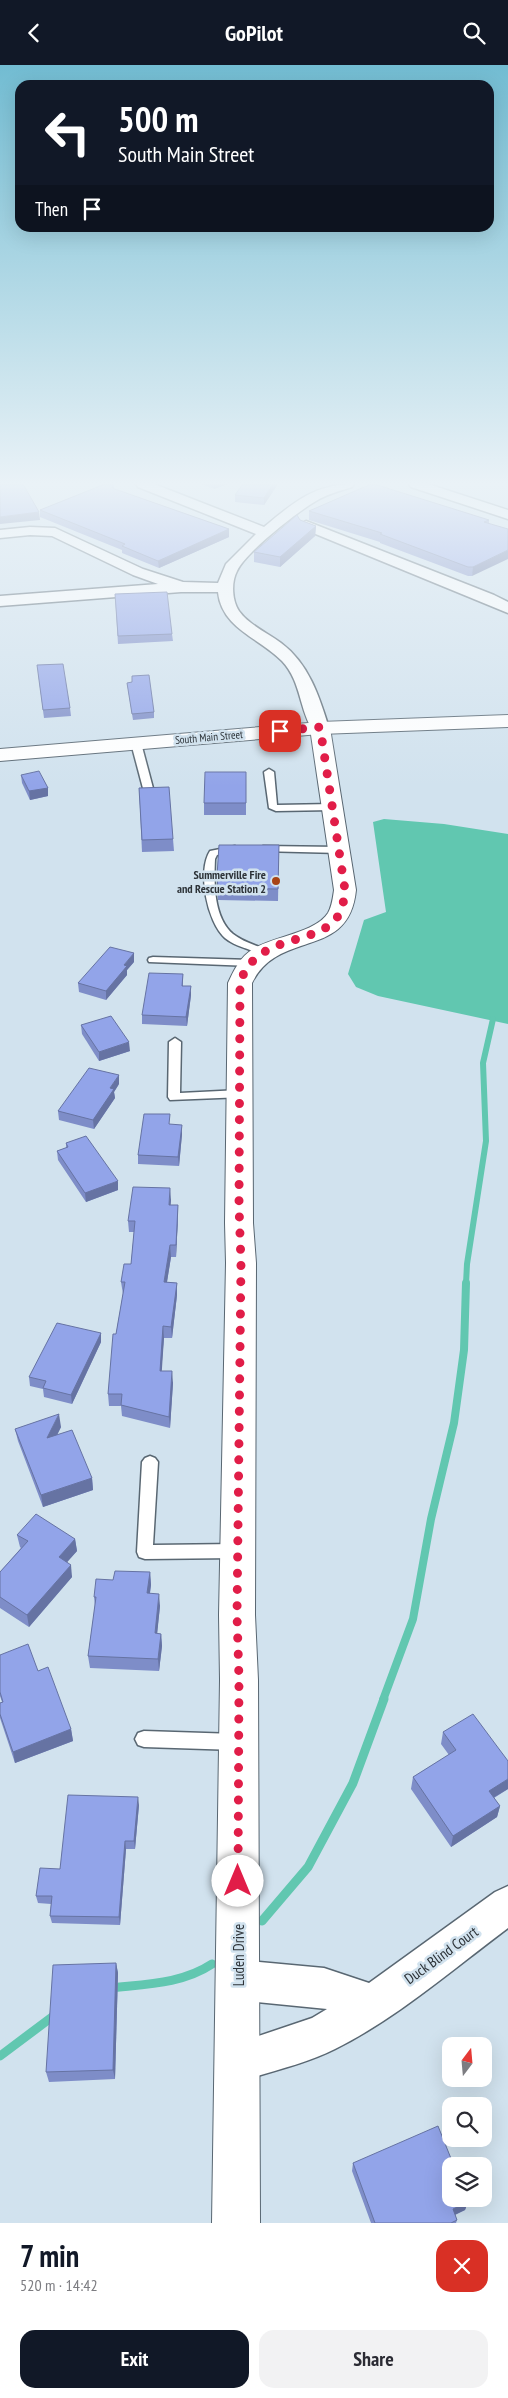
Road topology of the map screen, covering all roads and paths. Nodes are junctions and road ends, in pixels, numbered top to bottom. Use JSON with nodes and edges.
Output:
{"nodes":[{"id":1,"x":175,"y":585,"type":"edge"},
{"id":2,"x":226,"y":585,"type":"edge"},
{"id":3,"x":451,"y":585,"type":"edge"},
{"id":4,"x":182,"y":587,"type":"junction"},
{"id":5,"x":225,"y":588,"type":"junction"},
{"id":6,"x":0,"y":601,"type":"edge"},
{"id":7,"x":508,"y":608,"type":"edge"},
{"id":8,"x":508,"y":721,"type":"edge"},
{"id":9,"x":320,"y":727,"type":"junction"},
{"id":10,"x":136,"y":743,"type":"junction"},
{"id":11,"x":0,"y":755,"type":"edge"},
{"id":12,"x":269,"y":772,"type":"dead end"},
{"id":13,"x":149,"y":791,"type":"edge"},
{"id":14,"x":333,"y":807,"type":"junction"},
{"id":15,"x":340,"y":850,"type":"junction"},
{"id":16,"x":258,"y":957,"type":"junction"},
{"id":17,"x":153,"y":960,"type":"dead end"},
{"id":18,"x":175,"y":1042,"type":"dead end"},
{"id":19,"x":240,"y":1094,"type":"junction"},
{"id":20,"x":150,"y":1461,"type":"dead end"},
{"id":21,"x":237,"y":1551,"type":"junction"},
{"id":22,"x":144,"y":1739,"type":"dead end"},
{"id":23,"x":238,"y":1742,"type":"junction"},
{"id":24,"x":508,"y":1905,"type":"edge"},
{"id":25,"x":238,"y":1980,"type":"junction"},
{"id":26,"x":373,"y":2004,"type":"junction"},
{"id":27,"x":237,"y":2062,"type":"junction"},
{"id":28,"x":236,"y":2223,"type":"edge"}],
"edges":[{"from":1,"to":4,"type":"street"},
{"from":2,"to":5,"type":"street"},
{"from":3,"to":7,"type":"street"},
{"from":4,"to":5,"type":"street"},
{"from":4,"to":6,"type":"street"},
{"from":5,"to":9,"type":"street"},
{"from":8,"to":9,"type":"street","name":"South Main Street"},
{"from":9,"to":10,"type":"street","name":"South Main Street"},
{"from":9,"to":14,"type":"street"},
{"from":10,"to":11,"type":"street","name":"South Main Street"},
{"from":10,"to":13,"type":"lane"},
{"from":12,"to":14,"type":"lane"},
{"from":14,"to":15,"type":"street"},
{"from":15,"to":16,"type":"street"},
{"from":15,"to":16,"type":"lane"},
{"from":16,"to":17,"type":"lane"},
{"from":16,"to":19,"type":"street","name":"Luden Drive"},
{"from":18,"to":19,"type":"lane"},
{"from":19,"to":21,"type":"street","name":"Luden Drive"},
{"from":20,"to":21,"type":"lane"},
{"from":21,"to":23,"type":"street","name":"Luden Drive"},
{"from":22,"to":23,"type":"lane"},
{"from":23,"to":25,"type":"street","name":"Luden Drive"},
{"from":24,"to":26,"type":"street","name":"Duck Blind Court"},
{"from":25,"to":26,"type":"street"},
{"from":25,"to":27,"type":"street","name":"Luden Drive"},
{"from":26,"to":27,"type":"street","name":"Duck Blind Court"},
{"from":27,"to":28,"type":"street","name":"Luden Drive"}]}
